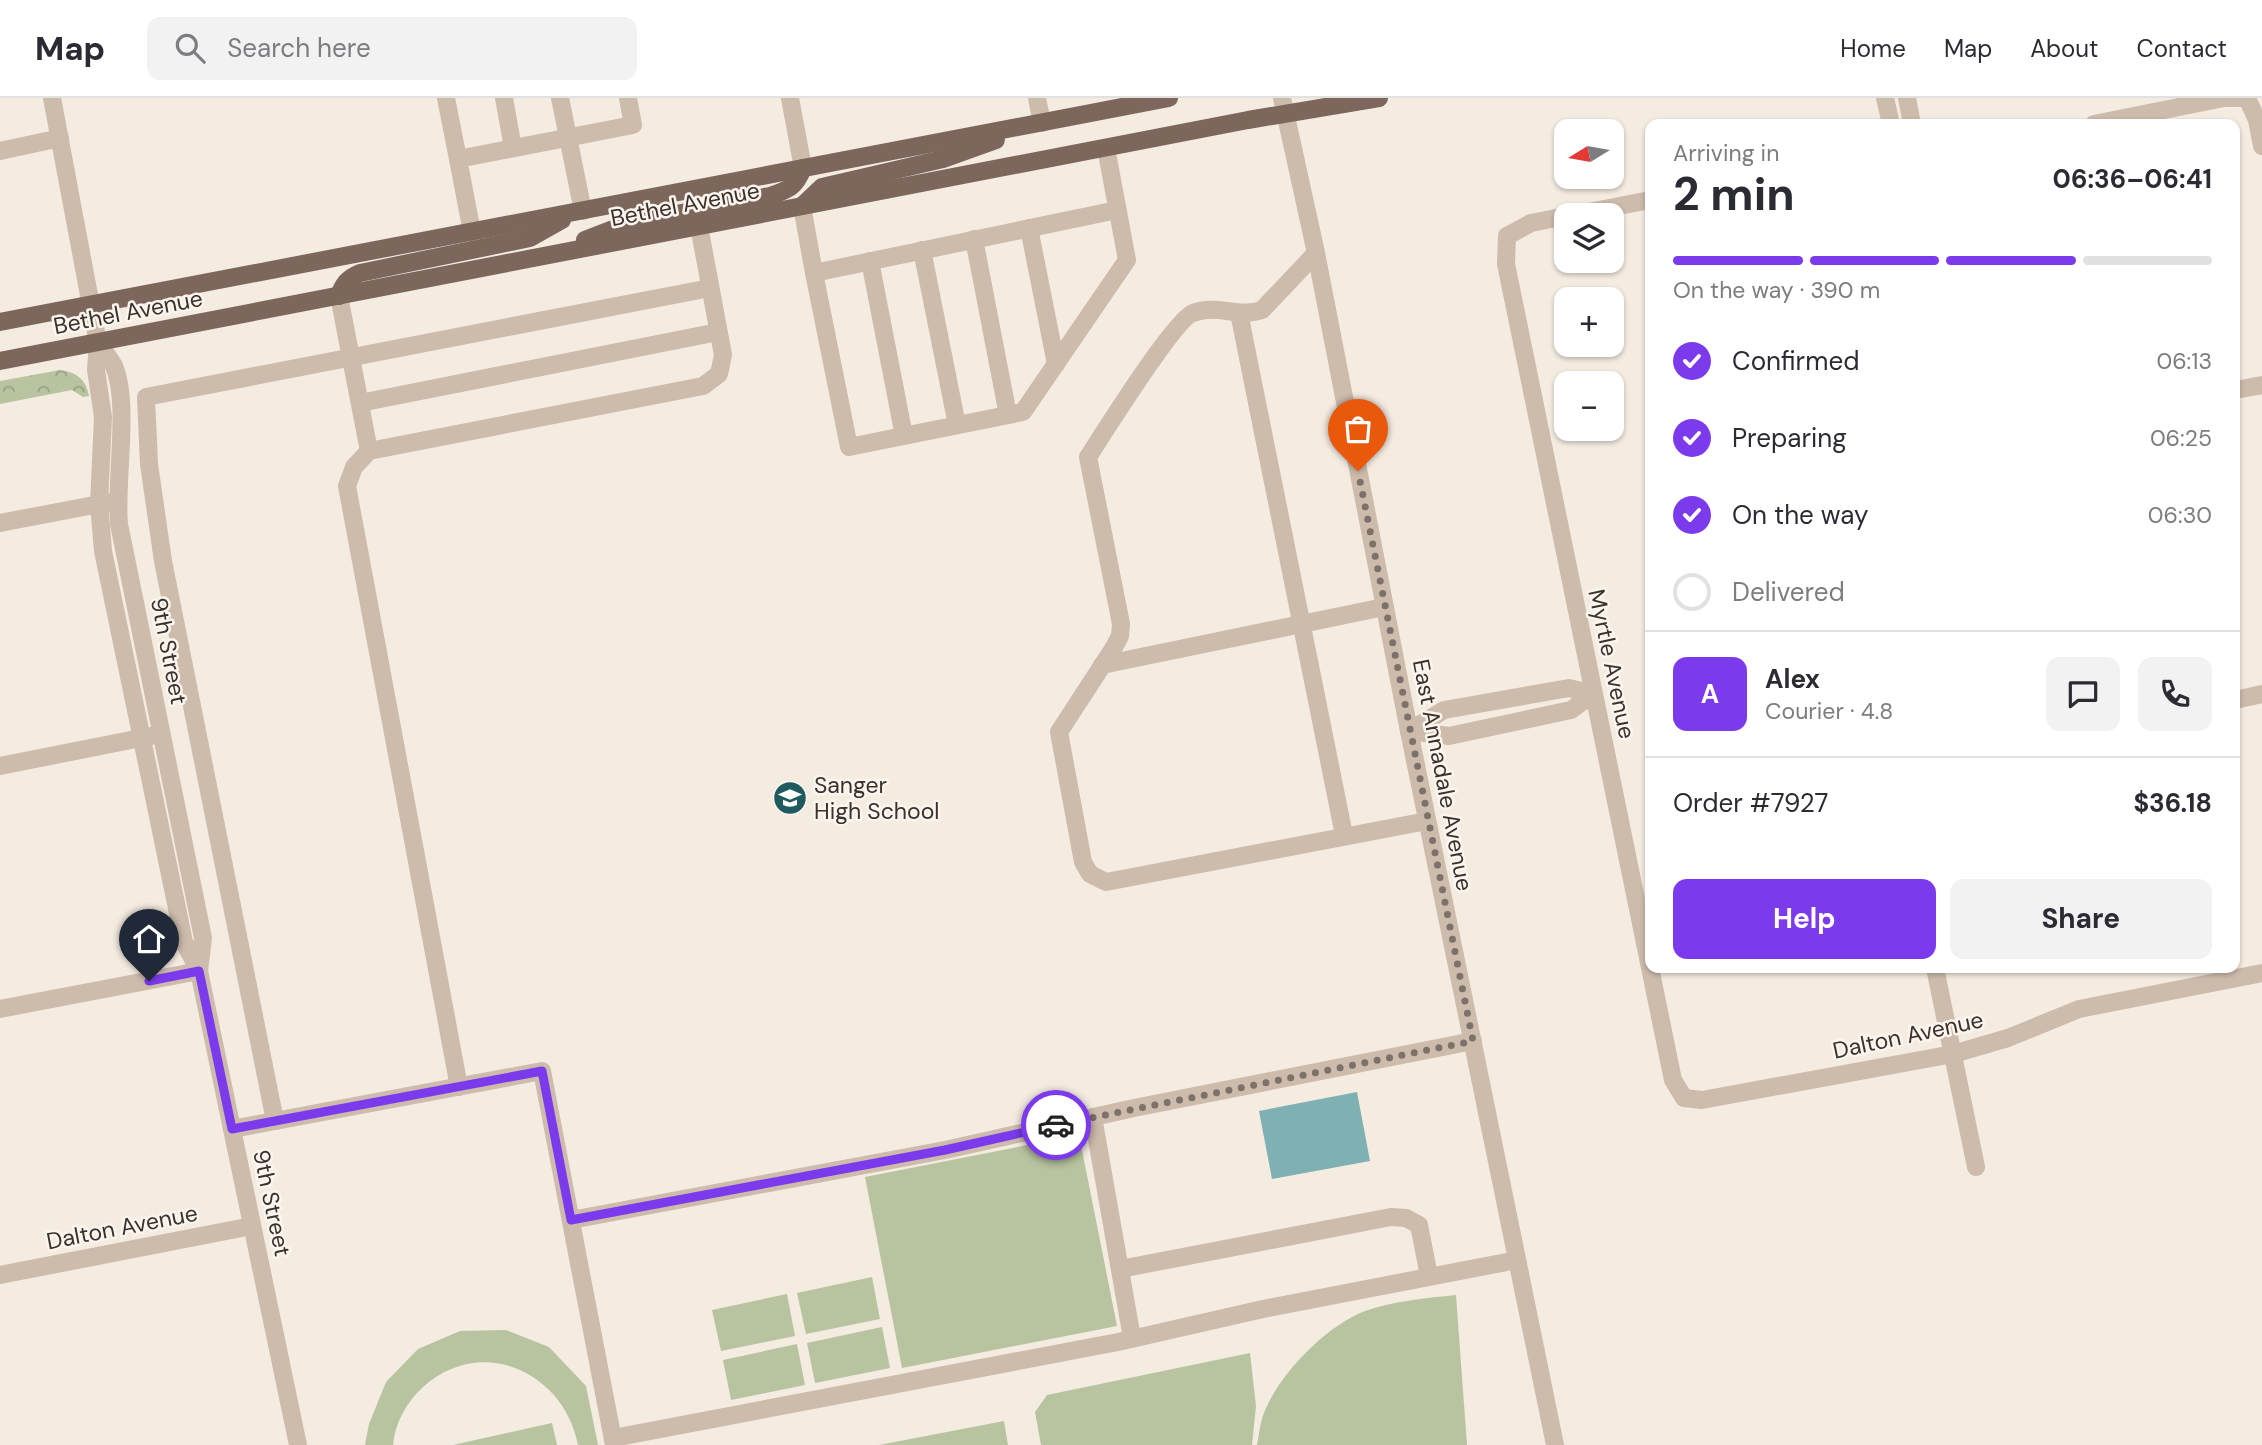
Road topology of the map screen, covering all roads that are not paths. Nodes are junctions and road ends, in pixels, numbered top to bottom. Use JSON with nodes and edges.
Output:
{"nodes":[{"id":1,"x":52,"y":98,"type":"edge"},
{"id":2,"x":446,"y":98,"type":"edge"},
{"id":3,"x":504,"y":98,"type":"edge"},
{"id":4,"x":560,"y":98,"type":"edge"},
{"id":5,"x":628,"y":98,"type":"edge"},
{"id":6,"x":790,"y":98,"type":"edge"},
{"id":7,"x":1037,"y":98,"type":"edge"},
{"id":8,"x":1169,"y":98,"type":"edge"},
{"id":9,"x":1379,"y":98,"type":"edge"},
{"id":10,"x":1885,"y":98,"type":"edge"},
{"id":11,"x":1907,"y":98,"type":"edge"},
{"id":12,"x":2247,"y":98,"type":"edge"},
{"id":13,"x":1284,"y":106,"type":"edge"},
{"id":14,"x":1890,"y":119,"type":"edge"},
{"id":15,"x":1911,"y":119,"type":"edge"},
{"id":16,"x":2119,"y":119,"type":"edge"},
{"id":17,"x":1035,"y":124,"type":"junction"},
{"id":18,"x":60,"y":138,"type":"junction"},
{"id":19,"x":568,"y":138,"type":"junction"},
{"id":20,"x":2262,"y":146,"type":"edge"},
{"id":21,"x":513,"y":148,"type":"junction"},
{"id":22,"x":1106,"y":148,"type":"junction"},
{"id":23,"x":0,"y":151,"type":"edge"},
{"id":24,"x":458,"y":159,"type":"junction"},
{"id":25,"x":803,"y":168,"type":"junction"},
{"id":26,"x":1645,"y":201,"type":"edge"},
{"id":27,"x":1624,"y":205,"type":"edge"},
{"id":28,"x":802,"y":206,"type":"junction"},
{"id":29,"x":1117,"y":210,"type":"junction"},
{"id":30,"x":579,"y":212,"type":"junction"},
{"id":31,"x":1554,"y":218,"type":"edge"},
{"id":32,"x":699,"y":226,"type":"junction"},
{"id":33,"x":1029,"y":228,"type":"junction"},
{"id":34,"x":472,"y":232,"type":"junction"},
{"id":35,"x":974,"y":239,"type":"junction"},
{"id":36,"x":922,"y":250,"type":"junction"},
{"id":37,"x":560,"y":253,"type":"junction"},
{"id":38,"x":1316,"y":253,"type":"junction"},
{"id":39,"x":870,"y":261,"type":"junction"},
{"id":40,"x":814,"y":273,"type":"junction"},
{"id":41,"x":709,"y":288,"type":"junction"},
{"id":42,"x":339,"y":296,"type":"junction"},
{"id":43,"x":92,"y":304,"type":"junction"},
{"id":44,"x":1238,"y":313,"type":"junction"},
{"id":45,"x":0,"y":322,"type":"edge"},
{"id":46,"x":718,"y":332,"type":"junction"},
{"id":47,"x":98,"y":343,"type":"junction"},
{"id":48,"x":351,"y":358,"type":"junction"},
{"id":49,"x":0,"y":361,"type":"edge"},
{"id":50,"x":1056,"y":364,"type":"junction"},
{"id":51,"x":2262,"y":385,"type":"edge"},
{"id":52,"x":2240,"y":389,"type":"edge"},
{"id":53,"x":360,"y":403,"type":"junction"},
{"id":54,"x":1009,"y":415,"type":"junction"},
{"id":55,"x":957,"y":425,"type":"junction"},
{"id":56,"x":904,"y":436,"type":"junction"},
{"id":57,"x":369,"y":451,"type":"junction"},
{"id":58,"x":117,"y":501,"type":"junction"},
{"id":59,"x":99,"y":504,"type":"junction"},
{"id":60,"x":0,"y":523,"type":"edge"},
{"id":61,"x":1384,"y":607,"type":"junction"},
{"id":62,"x":1301,"y":624,"type":"junction"},
{"id":63,"x":1102,"y":665,"type":"junction"},
{"id":64,"x":1593,"y":694,"type":"junction"},
{"id":65,"x":2262,"y":694,"type":"edge"},
{"id":66,"x":2240,"y":699,"type":"edge"},
{"id":67,"x":1409,"y":731,"type":"junction"},
{"id":68,"x":161,"y":734,"type":"junction"},
{"id":69,"x":141,"y":738,"type":"junction"},
{"id":70,"x":0,"y":766,"type":"edge"},
{"id":71,"x":1427,"y":821,"type":"junction"},
{"id":72,"x":1344,"y":835,"type":"junction"},
{"id":73,"x":1645,"y":945,"type":"edge"},
{"id":74,"x":199,"y":971,"type":"junction"},
{"id":75,"x":1651,"y":973,"type":"edge"},
{"id":76,"x":1936,"y":973,"type":"edge"},
{"id":77,"x":2262,"y":973,"type":"edge"},
{"id":78,"x":0,"y":1009,"type":"edge"},
{"id":79,"x":1473,"y":1041,"type":"junction"},
{"id":80,"x":1953,"y":1054,"type":"junction"},
{"id":81,"x":459,"y":1087,"type":"junction"},
{"id":82,"x":1684,"y":1098,"type":"joint"},
{"id":83,"x":1093,"y":1117,"type":"junction"},
{"id":84,"x":275,"y":1121,"type":"junction"},
{"id":85,"x":232,"y":1129,"type":"junction"},
{"id":86,"x":1976,"y":1167,"type":"dead end"},
{"id":87,"x":571,"y":1220,"type":"junction"},
{"id":88,"x":253,"y":1226,"type":"junction"},
{"id":89,"x":1517,"y":1260,"type":"junction"},
{"id":90,"x":1120,"y":1269,"type":"junction"},
{"id":91,"x":0,"y":1275,"type":"edge"},
{"id":92,"x":1429,"y":1276,"type":"junction"},
{"id":93,"x":1132,"y":1338,"type":"junction"},
{"id":94,"x":613,"y":1442,"type":"edge"},
{"id":95,"x":298,"y":1445,"type":"edge"},
{"id":96,"x":1555,"y":1445,"type":"edge"}],
"edges":[{"from":1,"to":18,"type":"street","name":"9th Street"},
{"from":2,"to":24,"type":"street"},
{"from":3,"to":21,"type":"street"},
{"from":4,"to":19,"type":"street"},
{"from":5,"to":19,"type":"street"},
{"from":6,"to":25,"type":"street"},
{"from":7,"to":17,"type":"street"},
{"from":8,"to":17,"type":"main road","name":"Bethel Avenue"},
{"from":9,"to":13,"type":"main road","name":"Bethel Avenue"},
{"from":10,"to":14,"type":"street"},
{"from":11,"to":15,"type":"street"},
{"from":12,"to":16,"type":"street"},
{"from":12,"to":20,"type":"street"},
{"from":13,"to":22,"type":"main road","name":"Bethel Avenue"},
{"from":13,"to":38,"type":"street","name":"East Annadale Avenue"},
{"from":17,"to":25,"type":"main road","name":"Bethel Avenue"},
{"from":17,"to":28,"type":"main road"},
{"from":18,"to":23,"type":"street"},
{"from":18,"to":43,"type":"street","name":"9th Street"},
{"from":19,"to":21,"type":"street"},
{"from":19,"to":30,"type":"street"},
{"from":21,"to":24,"type":"street"},
{"from":22,"to":28,"type":"main road","name":"Bethel Avenue"},
{"from":22,"to":29,"type":"street"},
{"from":24,"to":34,"type":"street"},
{"from":25,"to":30,"type":"main road","name":"Bethel Avenue"},
{"from":25,"to":37,"type":"main road"},
{"from":26,"to":27,"type":"street"},
{"from":28,"to":32,"type":"main road","name":"Bethel Avenue"},
{"from":28,"to":40,"type":"street"},
{"from":29,"to":33,"type":"street"},
{"from":29,"to":50,"type":"street"},
{"from":30,"to":34,"type":"main road","name":"Bethel Avenue"},
{"from":30,"to":42,"type":"main road"},
{"from":31,"to":64,"type":"street","name":"Myrtle Avenue"},
{"from":32,"to":37,"type":"main road","name":"Bethel Avenue"},
{"from":32,"to":41,"type":"street"},
{"from":33,"to":35,"type":"street"},
{"from":33,"to":50,"type":"street"},
{"from":34,"to":43,"type":"main road","name":"Bethel Avenue"},
{"from":35,"to":36,"type":"street"},
{"from":35,"to":54,"type":"street"},
{"from":36,"to":39,"type":"street"},
{"from":36,"to":55,"type":"street"},
{"from":37,"to":42,"type":"main road","name":"Bethel Avenue"},
{"from":38,"to":44,"type":"street"},
{"from":38,"to":61,"type":"street","name":"East Annadale Avenue"},
{"from":39,"to":40,"type":"street"},
{"from":39,"to":56,"type":"street"},
{"from":40,"to":56,"type":"street"},
{"from":41,"to":46,"type":"street"},
{"from":41,"to":48,"type":"street"},
{"from":42,"to":47,"type":"main road","name":"Bethel Avenue"},
{"from":42,"to":48,"type":"street"},
{"from":43,"to":45,"type":"main road","name":"Bethel Avenue"},
{"from":43,"to":47,"type":"street","name":"9th Street"},
{"from":44,"to":62,"type":"street"},
{"from":44,"to":63,"type":"street"},
{"from":46,"to":53,"type":"street"},
{"from":46,"to":57,"type":"street"},
{"from":47,"to":49,"type":"main road","name":"Bethel Avenue"},
{"from":47,"to":58,"type":"street","name":"9th Street"},
{"from":47,"to":59,"type":"street","name":"9th Street"},
{"from":48,"to":53,"type":"street"},
{"from":48,"to":84,"type":"street"},
{"from":50,"to":54,"type":"street"},
{"from":51,"to":52,"type":"street"},
{"from":53,"to":57,"type":"street"},
{"from":54,"to":55,"type":"street"},
{"from":55,"to":56,"type":"street"},
{"from":57,"to":81,"type":"street"},
{"from":58,"to":59,"type":"street"},
{"from":58,"to":68,"type":"street","name":"9th Street"},
{"from":59,"to":60,"type":"street"},
{"from":59,"to":69,"type":"street","name":"9th Street"},
{"from":61,"to":62,"type":"street"},
{"from":61,"to":67,"type":"street","name":"East Annadale Avenue"},
{"from":62,"to":63,"type":"street"},
{"from":62,"to":72,"type":"street"},
{"from":63,"to":72,"type":"street"},
{"from":64,"to":67,"type":"street"},
{"from":64,"to":67,"type":"street"},
{"from":64,"to":73,"type":"street","name":"Myrtle Avenue"},
{"from":65,"to":66,"type":"street"},
{"from":67,"to":71,"type":"street","name":"East Annadale Avenue"},
{"from":68,"to":69,"type":"street"},
{"from":68,"to":74,"type":"street","name":"9th Street"},
{"from":69,"to":70,"type":"street"},
{"from":69,"to":74,"type":"street","name":"9th Street"},
{"from":71,"to":72,"type":"street"},
{"from":71,"to":79,"type":"street","name":"East Annadale Avenue"},
{"from":74,"to":78,"type":"street"},
{"from":74,"to":85,"type":"street","name":"9th Street"},
{"from":75,"to":82,"type":"street","name":"Myrtle Avenue"},
{"from":76,"to":80,"type":"street"},
{"from":77,"to":80,"type":"street","name":"Dalton Avenue"},
{"from":79,"to":83,"type":"street"},
{"from":79,"to":89,"type":"street","name":"East Annadale Avenue"},
{"from":80,"to":82,"type":"street","name":"Dalton Avenue"},
{"from":80,"to":86,"type":"street"},
{"from":81,"to":84,"type":"street"},
{"from":81,"to":87,"type":"street"},
{"from":83,"to":87,"type":"street"},
{"from":83,"to":90,"type":"street"},
{"from":84,"to":85,"type":"street"},
{"from":85,"to":88,"type":"street","name":"9th Street"},
{"from":87,"to":94,"type":"street"},
{"from":88,"to":91,"type":"street","name":"Dalton Avenue"},
{"from":88,"to":95,"type":"street","name":"9th Street"},
{"from":89,"to":92,"type":"street"},
{"from":89,"to":96,"type":"street","name":"East Annadale Avenue"},
{"from":90,"to":92,"type":"street"},
{"from":90,"to":93,"type":"street"},
{"from":92,"to":93,"type":"street"},
{"from":93,"to":94,"type":"street"}]}
